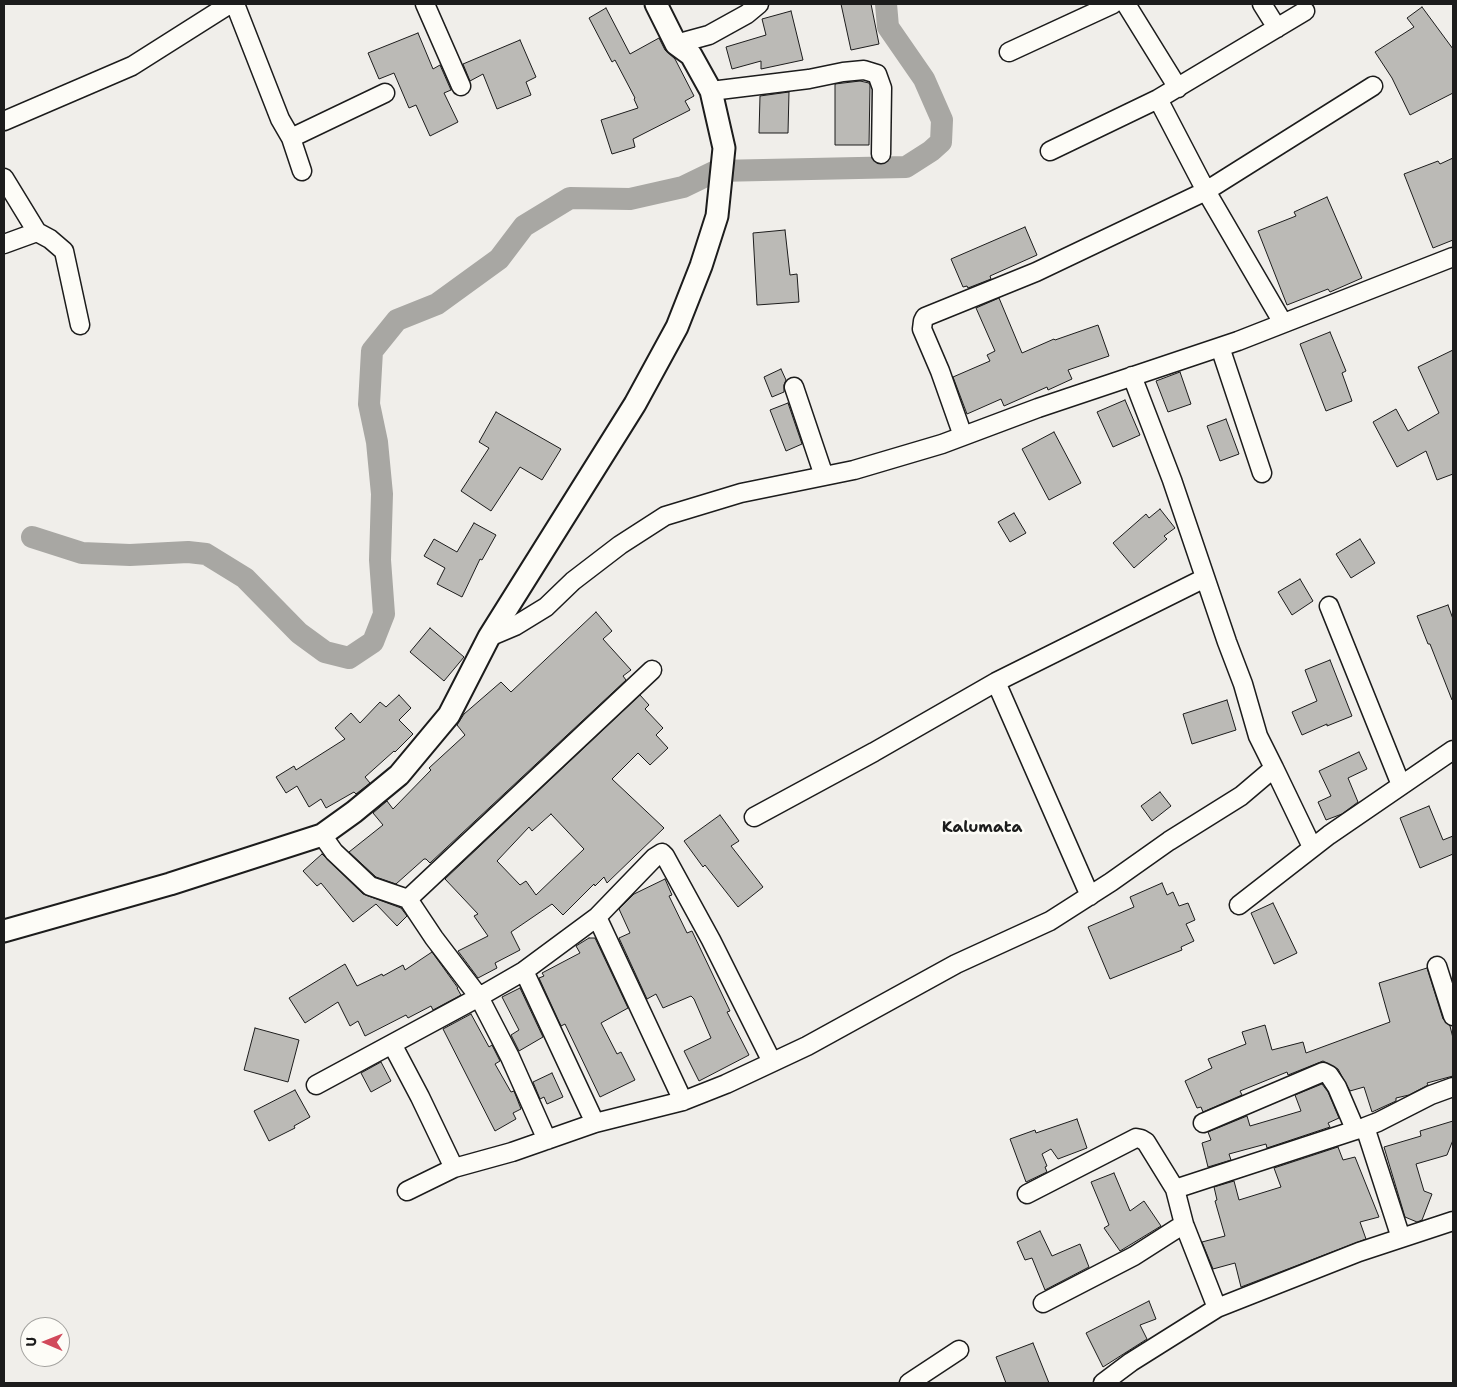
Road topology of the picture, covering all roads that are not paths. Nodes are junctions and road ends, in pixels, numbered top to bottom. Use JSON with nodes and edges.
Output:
{"nodes":[{"id":1,"x":230,"y":4,"type":"edge"},
{"id":2,"x":235,"y":4,"type":"edge"},
{"id":3,"x":425,"y":4,"type":"edge"},
{"id":4,"x":656,"y":4,"type":"edge"},
{"id":5,"x":759,"y":4,"type":"edge"},
{"id":6,"x":1113,"y":4,"type":"edge"},
{"id":7,"x":1126,"y":4,"type":"edge"},
{"id":8,"x":1262,"y":4,"type":"edge"},
{"id":9,"x":1305,"y":11,"type":"dead end"},
{"id":10,"x":1277,"y":28,"type":"junction"},
{"id":11,"x":676,"y":44,"type":"junction"},
{"id":12,"x":1009,"y":52,"type":"dead end"},
{"id":13,"x":461,"y":86,"type":"dead end"},
{"id":14,"x":1373,"y":86,"type":"dead end"},
{"id":15,"x":1178,"y":88,"type":"junction"},
{"id":16,"x":711,"y":91,"type":"junction"},
{"id":17,"x":385,"y":93,"type":"dead end"},
{"id":18,"x":1158,"y":100,"type":"junction"},
{"id":19,"x":4,"y":121,"type":"edge"},
{"id":20,"x":291,"y":138,"type":"junction"},
{"id":21,"x":1050,"y":151,"type":"dead end"},
{"id":22,"x":881,"y":154,"type":"dead end"},
{"id":23,"x":302,"y":171,"type":"dead end"},
{"id":24,"x":4,"y":178,"type":"edge"},
{"id":25,"x":1206,"y":191,"type":"junction"},
{"id":26,"x":37,"y":232,"type":"junction"},
{"id":27,"x":4,"y":244,"type":"edge"},
{"id":28,"x":1453,"y":257,"type":"edge"},
{"id":29,"x":1283,"y":323,"type":"junction"},
{"id":30,"x":80,"y":325,"type":"dead end"},
{"id":31,"x":1220,"y":347,"type":"junction"},
{"id":32,"x":1132,"y":376,"type":"junction"},
{"id":33,"x":794,"y":387,"type":"dead end"},
{"id":34,"x":963,"y":436,"type":"junction"},
{"id":35,"x":1262,"y":473,"type":"dead end"},
{"id":36,"x":824,"y":476,"type":"junction"},
{"id":37,"x":1205,"y":578,"type":"junction"},
{"id":38,"x":1329,"y":606,"type":"dead end"},
{"id":39,"x":489,"y":637,"type":"junction"},
{"id":40,"x":652,"y":670,"type":"dead end"},
{"id":41,"x":996,"y":682,"type":"junction"},
{"id":42,"x":1453,"y":750,"type":"edge"},
{"id":43,"x":1274,"y":768,"type":"junction"},
{"id":44,"x":1401,"y":785,"type":"junction"},
{"id":45,"x":754,"y":817,"type":"dead end"},
{"id":46,"x":322,"y":835,"type":"junction"},
{"id":47,"x":1312,"y":847,"type":"junction"},
{"id":48,"x":1090,"y":896,"type":"junction"},
{"id":49,"x":408,"y":899,"type":"junction"},
{"id":50,"x":1239,"y":905,"type":"dead end"},
{"id":51,"x":598,"y":917,"type":"junction"},
{"id":52,"x":4,"y":931,"type":"edge"},
{"id":53,"x":1437,"y":966,"type":"dead end"},
{"id":54,"x":524,"y":971,"type":"junction"},
{"id":55,"x":479,"y":997,"type":"junction"},
{"id":56,"x":1453,"y":1016,"type":"edge"},
{"id":57,"x":392,"y":1044,"type":"junction"},
{"id":58,"x":772,"y":1062,"type":"junction"},
{"id":59,"x":316,"y":1085,"type":"dead end"},
{"id":60,"x":1453,"y":1087,"type":"edge"},
{"id":61,"x":682,"y":1101,"type":"junction"},
{"id":62,"x":595,"y":1123,"type":"junction"},
{"id":63,"x":1203,"y":1123,"type":"dead end"},
{"id":64,"x":1360,"y":1128,"type":"junction"},
{"id":65,"x":547,"y":1140,"type":"junction"},
{"id":66,"x":454,"y":1168,"type":"junction"},
{"id":67,"x":1175,"y":1189,"type":"junction"},
{"id":68,"x":407,"y":1192,"type":"dead end"},
{"id":69,"x":1027,"y":1194,"type":"dead end"},
{"id":70,"x":1453,"y":1221,"type":"edge"},
{"id":71,"x":1184,"y":1224,"type":"junction"},
{"id":72,"x":1401,"y":1238,"type":"junction"},
{"id":73,"x":1043,"y":1303,"type":"dead end"},
{"id":74,"x":1217,"y":1308,"type":"junction"},
{"id":75,"x":958,"y":1350,"type":"dead end"},
{"id":76,"x":909,"y":1383,"type":"edge"},
{"id":77,"x":1103,"y":1383,"type":"edge"}],
"edges":[{"from":1,"to":19,"type":"street"},
{"from":2,"to":20,"type":"street"},
{"from":3,"to":13,"type":"street"},
{"from":4,"to":11,"type":"street"},
{"from":5,"to":11,"type":"street"},
{"from":6,"to":12,"type":"street"},
{"from":7,"to":15,"type":"street"},
{"from":8,"to":10,"type":"street"},
{"from":9,"to":10,"type":"street"},
{"from":10,"to":15,"type":"street"},
{"from":11,"to":16,"type":"street"},
{"from":14,"to":25,"type":"street"},
{"from":15,"to":18,"type":"street"},
{"from":16,"to":22,"type":"street"},
{"from":16,"to":39,"type":"street"},
{"from":17,"to":20,"type":"street"},
{"from":18,"to":21,"type":"street"},
{"from":18,"to":25,"type":"street"},
{"from":20,"to":23,"type":"street"},
{"from":24,"to":26,"type":"street"},
{"from":25,"to":29,"type":"street"},
{"from":25,"to":34,"type":"street"},
{"from":26,"to":27,"type":"street"},
{"from":26,"to":30,"type":"street"},
{"from":28,"to":29,"type":"street"},
{"from":29,"to":31,"type":"street"},
{"from":31,"to":32,"type":"street"},
{"from":31,"to":35,"type":"street"},
{"from":32,"to":34,"type":"street"},
{"from":32,"to":37,"type":"street"},
{"from":33,"to":36,"type":"street"},
{"from":34,"to":36,"type":"street"},
{"from":36,"to":39,"type":"street"},
{"from":37,"to":41,"type":"street"},
{"from":37,"to":43,"type":"street"},
{"from":38,"to":44,"type":"street"},
{"from":39,"to":46,"type":"street"},
{"from":40,"to":49,"type":"street"},
{"from":41,"to":45,"type":"street"},
{"from":41,"to":48,"type":"street"},
{"from":42,"to":44,"type":"street"},
{"from":43,"to":47,"type":"street"},
{"from":43,"to":48,"type":"street"},
{"from":44,"to":47,"type":"street"},
{"from":46,"to":49,"type":"street"},
{"from":46,"to":52,"type":"street"},
{"from":47,"to":50,"type":"street"},
{"from":48,"to":58,"type":"street"},
{"from":49,"to":55,"type":"street"},
{"from":51,"to":54,"type":"street"},
{"from":51,"to":58,"type":"street"},
{"from":51,"to":61,"type":"street"},
{"from":53,"to":56,"type":"street"},
{"from":54,"to":55,"type":"street"},
{"from":54,"to":62,"type":"street"},
{"from":55,"to":57,"type":"street"},
{"from":55,"to":65,"type":"street"},
{"from":57,"to":59,"type":"street"},
{"from":57,"to":66,"type":"street"},
{"from":58,"to":61,"type":"street"},
{"from":60,"to":64,"type":"street"},
{"from":61,"to":62,"type":"street"},
{"from":62,"to":65,"type":"street"},
{"from":63,"to":64,"type":"street"},
{"from":64,"to":67,"type":"street"},
{"from":64,"to":72,"type":"street"},
{"from":65,"to":66,"type":"street"},
{"from":66,"to":68,"type":"street"},
{"from":67,"to":69,"type":"street"},
{"from":67,"to":71,"type":"street"},
{"from":70,"to":72,"type":"street"},
{"from":71,"to":73,"type":"street"},
{"from":71,"to":74,"type":"street"},
{"from":72,"to":74,"type":"street"},
{"from":74,"to":77,"type":"street"},
{"from":75,"to":76,"type":"street"}]}
